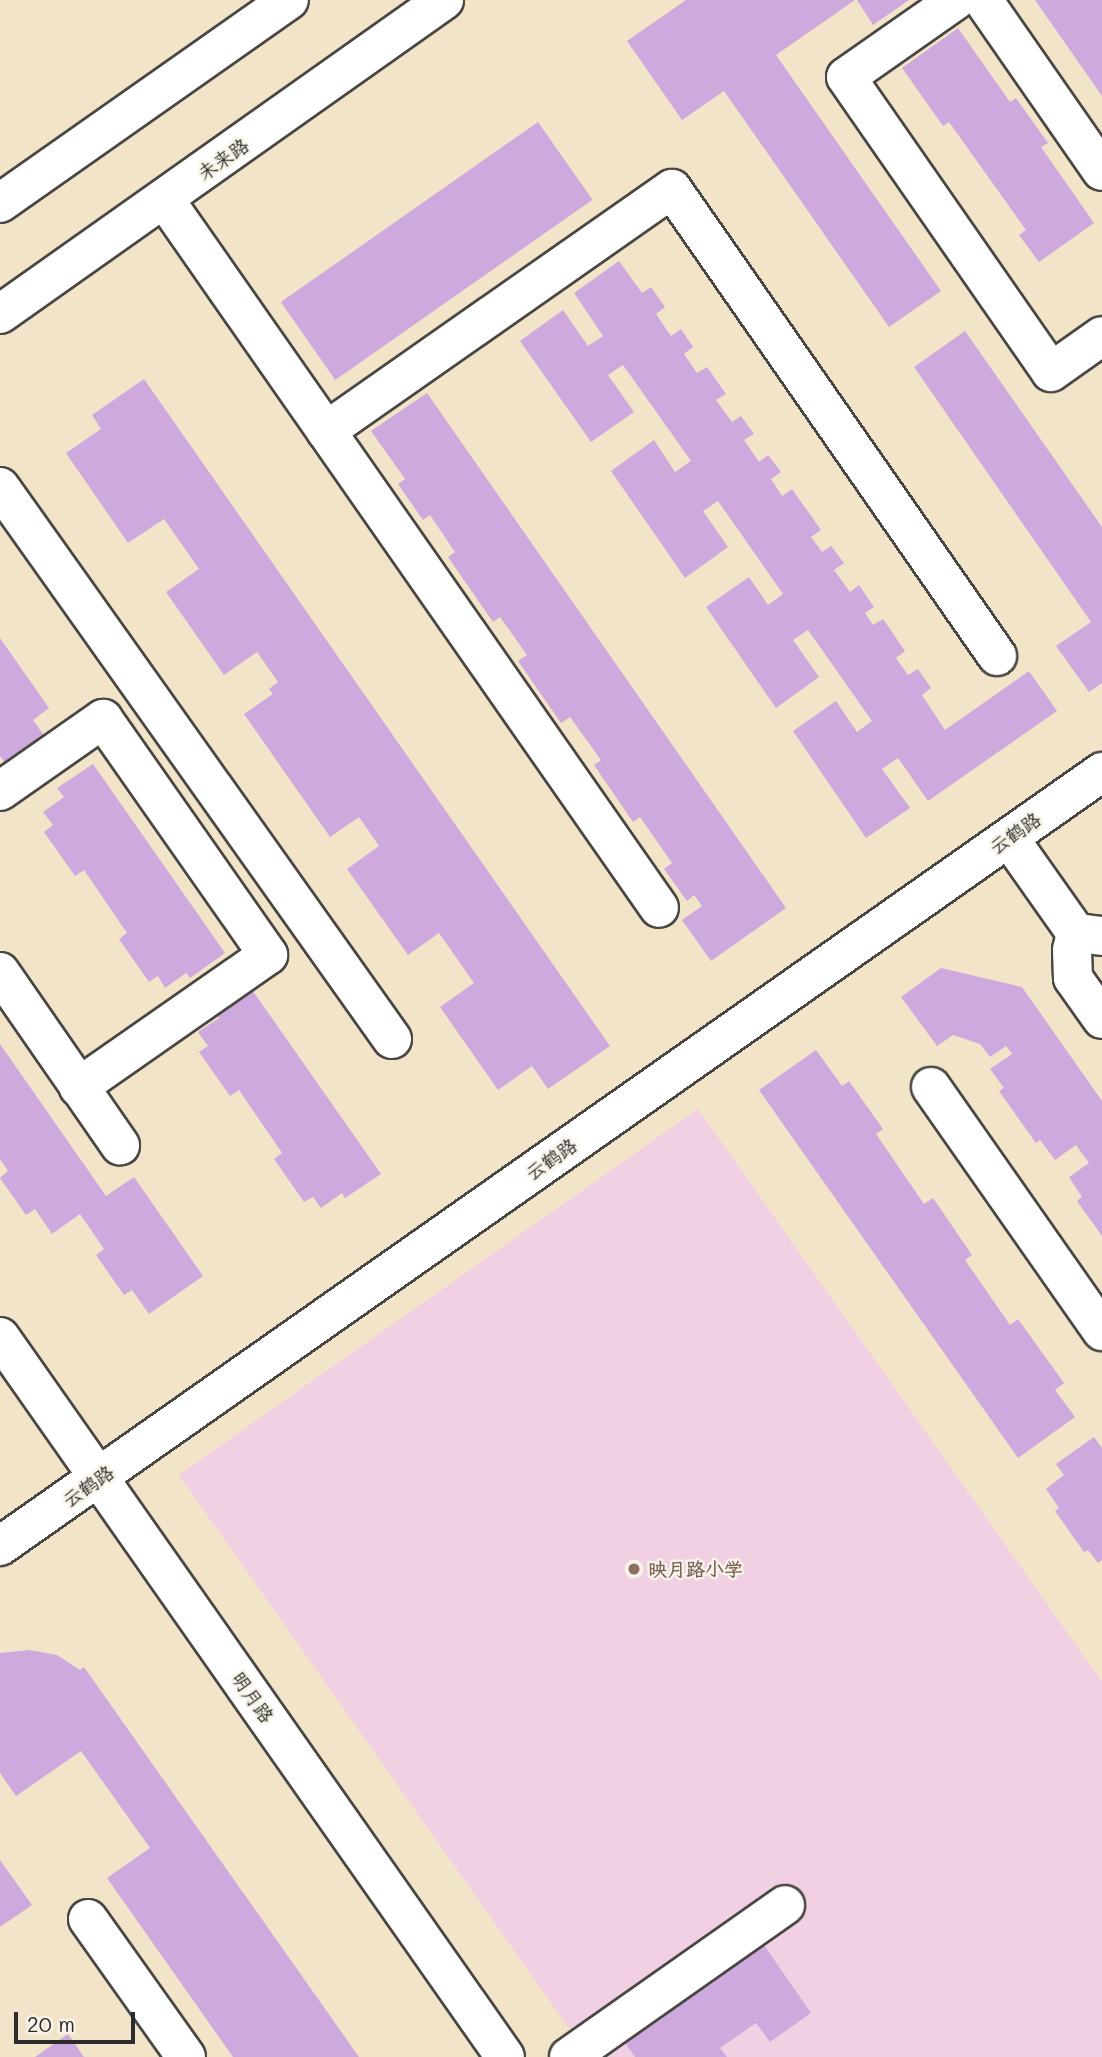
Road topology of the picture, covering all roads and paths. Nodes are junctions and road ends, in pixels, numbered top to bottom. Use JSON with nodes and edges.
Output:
{"nodes":[{"id":1,"x":289,"y":0,"type":"edge"},
{"id":2,"x":444,"y":0,"type":"edge"},
{"id":3,"x":956,"y":0,"type":"edge"},
{"id":4,"x":983,"y":0,"type":"edge"},
{"id":5,"x":1102,"y":171,"type":"edge"},
{"id":6,"x":165,"y":200,"type":"junction"},
{"id":7,"x":0,"y":203,"type":"edge"},
{"id":8,"x":0,"y":314,"type":"edge"},
{"id":9,"x":1102,"y":336,"type":"edge"},
{"id":10,"x":326,"y":431,"type":"junction"},
{"id":11,"x":0,"y":486,"type":"edge"},
{"id":12,"x":998,"y":656,"type":"dead end"},
{"id":13,"x":1102,"y":772,"type":"edge"},
{"id":14,"x":0,"y":791,"type":"edge"},
{"id":15,"x":1009,"y":838,"type":"junction"},
{"id":16,"x":659,"y":908,"type":"dead end"},
{"id":17,"x":1089,"y":934,"type":"edge"},
{"id":18,"x":0,"y":972,"type":"edge"},
{"id":19,"x":1102,"y":1019,"type":"edge"},
{"id":20,"x":392,"y":1039,"type":"dead end"},
{"id":21,"x":79,"y":1087,"type":"junction"},
{"id":22,"x":931,"y":1087,"type":"dead end"},
{"id":23,"x":120,"y":1145,"type":"dead end"},
{"id":24,"x":1102,"y":1331,"type":"edge"},
{"id":25,"x":0,"y":1337,"type":"edge"},
{"id":26,"x":99,"y":1478,"type":"junction"},
{"id":27,"x":0,"y":1546,"type":"edge"},
{"id":28,"x":785,"y":1905,"type":"dead end"},
{"id":29,"x":88,"y":1919,"type":"dead end"},
{"id":30,"x":186,"y":2057,"type":"edge"},
{"id":31,"x":505,"y":2057,"type":"edge"},
{"id":32,"x":569,"y":2057,"type":"edge"}],
"edges":[{"from":1,"to":7,"type":"street"},
{"from":2,"to":6,"type":"street","name":"未来路"},
{"from":3,"to":9,"type":"street"},
{"from":4,"to":5,"type":"street"},
{"from":6,"to":8,"type":"street","name":"未来路"},
{"from":6,"to":10,"type":"street"},
{"from":10,"to":12,"type":"street"},
{"from":10,"to":16,"type":"street"},
{"from":11,"to":20,"type":"street"},
{"from":13,"to":15,"type":"street","name":"云鹤路"},
{"from":14,"to":21,"type":"street"},
{"from":15,"to":17,"type":"street"},
{"from":15,"to":26,"type":"street","name":"云鹤路"},
{"from":17,"to":19,"type":"street"},
{"from":18,"to":21,"type":"street"},
{"from":21,"to":23,"type":"street"},
{"from":22,"to":24,"type":"street"},
{"from":25,"to":26,"type":"street","name":"明月路"},
{"from":26,"to":27,"type":"street","name":"云鹤路"},
{"from":26,"to":31,"type":"street","name":"明月路"},
{"from":28,"to":32,"type":"street"},
{"from":29,"to":30,"type":"street"}]}
